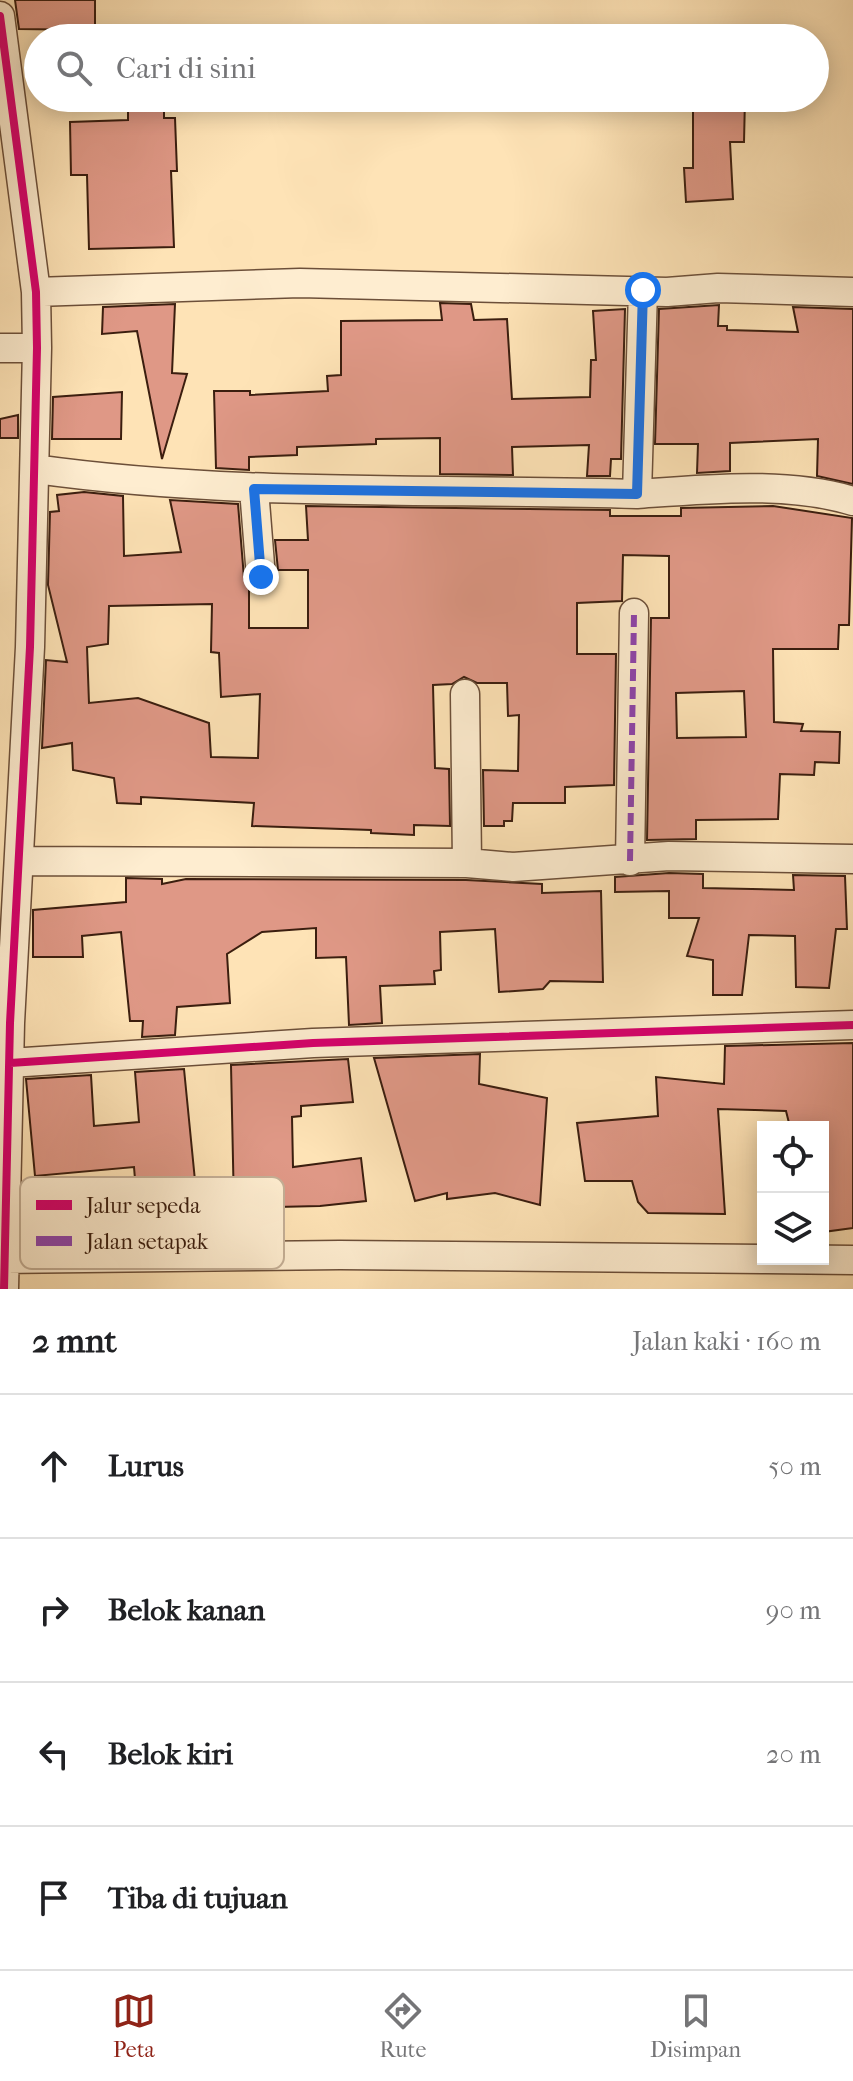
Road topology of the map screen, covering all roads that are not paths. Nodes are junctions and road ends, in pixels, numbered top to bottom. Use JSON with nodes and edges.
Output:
{"nodes":[{"id":1,"x":0,"y":16,"type":"edge"},
{"id":2,"x":643,"y":290,"type":"junction"},
{"id":3,"x":36,"y":292,"type":"junction"},
{"id":4,"x":853,"y":292,"type":"edge"},
{"id":5,"x":0,"y":348,"type":"edge"},
{"id":6,"x":37,"y":348,"type":"junction"},
{"id":7,"x":35,"y":469,"type":"junction"},
{"id":8,"x":254,"y":489,"type":"junction"},
{"id":9,"x":637,"y":494,"type":"junction"},
{"id":10,"x":853,"y":501,"type":"edge"},
{"id":11,"x":261,"y":577,"type":"dead end"},
{"id":12,"x":634,"y":613,"type":"dead end"},
{"id":13,"x":465,"y":694,"type":"dead end"},
{"id":14,"x":10,"y":817,"type":"edge"},
{"id":15,"x":853,"y":852,"type":"edge"},
{"id":16,"x":853,"y":859,"type":"edge"},
{"id":17,"x":20,"y":861,"type":"junction"},
{"id":18,"x":630,"y":861,"type":"junction"},
{"id":19,"x":467,"y":863,"type":"junction"},
{"id":20,"x":853,"y":875,"type":"edge"},
{"id":21,"x":5,"y":1022,"type":"edge"},
{"id":22,"x":853,"y":1025,"type":"edge"},
{"id":23,"x":10,"y":1063,"type":"junction"},
{"id":24,"x":284,"y":1256,"type":"edge"},
{"id":25,"x":2,"y":1259,"type":"edge"},
{"id":26,"x":757,"y":1259,"type":"edge"},
{"id":27,"x":829,"y":1260,"type":"edge"},
{"id":28,"x":853,"y":1260,"type":"edge"},
{"id":29,"x":4,"y":1289,"type":"edge"}],
"edges":[{"from":1,"to":3,"type":"street"},
{"from":2,"to":3,"type":"street"},
{"from":2,"to":4,"type":"street"},
{"from":2,"to":9,"type":"street"},
{"from":3,"to":6,"type":"street"},
{"from":5,"to":6,"type":"street"},
{"from":6,"to":7,"type":"street"},
{"from":7,"to":8,"type":"street"},
{"from":7,"to":14,"type":"street"},
{"from":8,"to":9,"type":"street"},
{"from":8,"to":11,"type":"street"},
{"from":9,"to":10,"type":"street"},
{"from":12,"to":18,"type":"street"},
{"from":13,"to":19,"type":"street"},
{"from":14,"to":17,"type":"street"},
{"from":15,"to":16,"type":"street"},
{"from":16,"to":18,"type":"street"},
{"from":16,"to":20,"type":"street"},
{"from":17,"to":19,"type":"street"},
{"from":17,"to":21,"type":"street"},
{"from":18,"to":19,"type":"street"},
{"from":21,"to":23,"type":"street"},
{"from":22,"to":23,"type":"street"},
{"from":23,"to":25,"type":"street"},
{"from":24,"to":26,"type":"street"},
{"from":25,"to":29,"type":"street"},
{"from":27,"to":28,"type":"street"}]}
